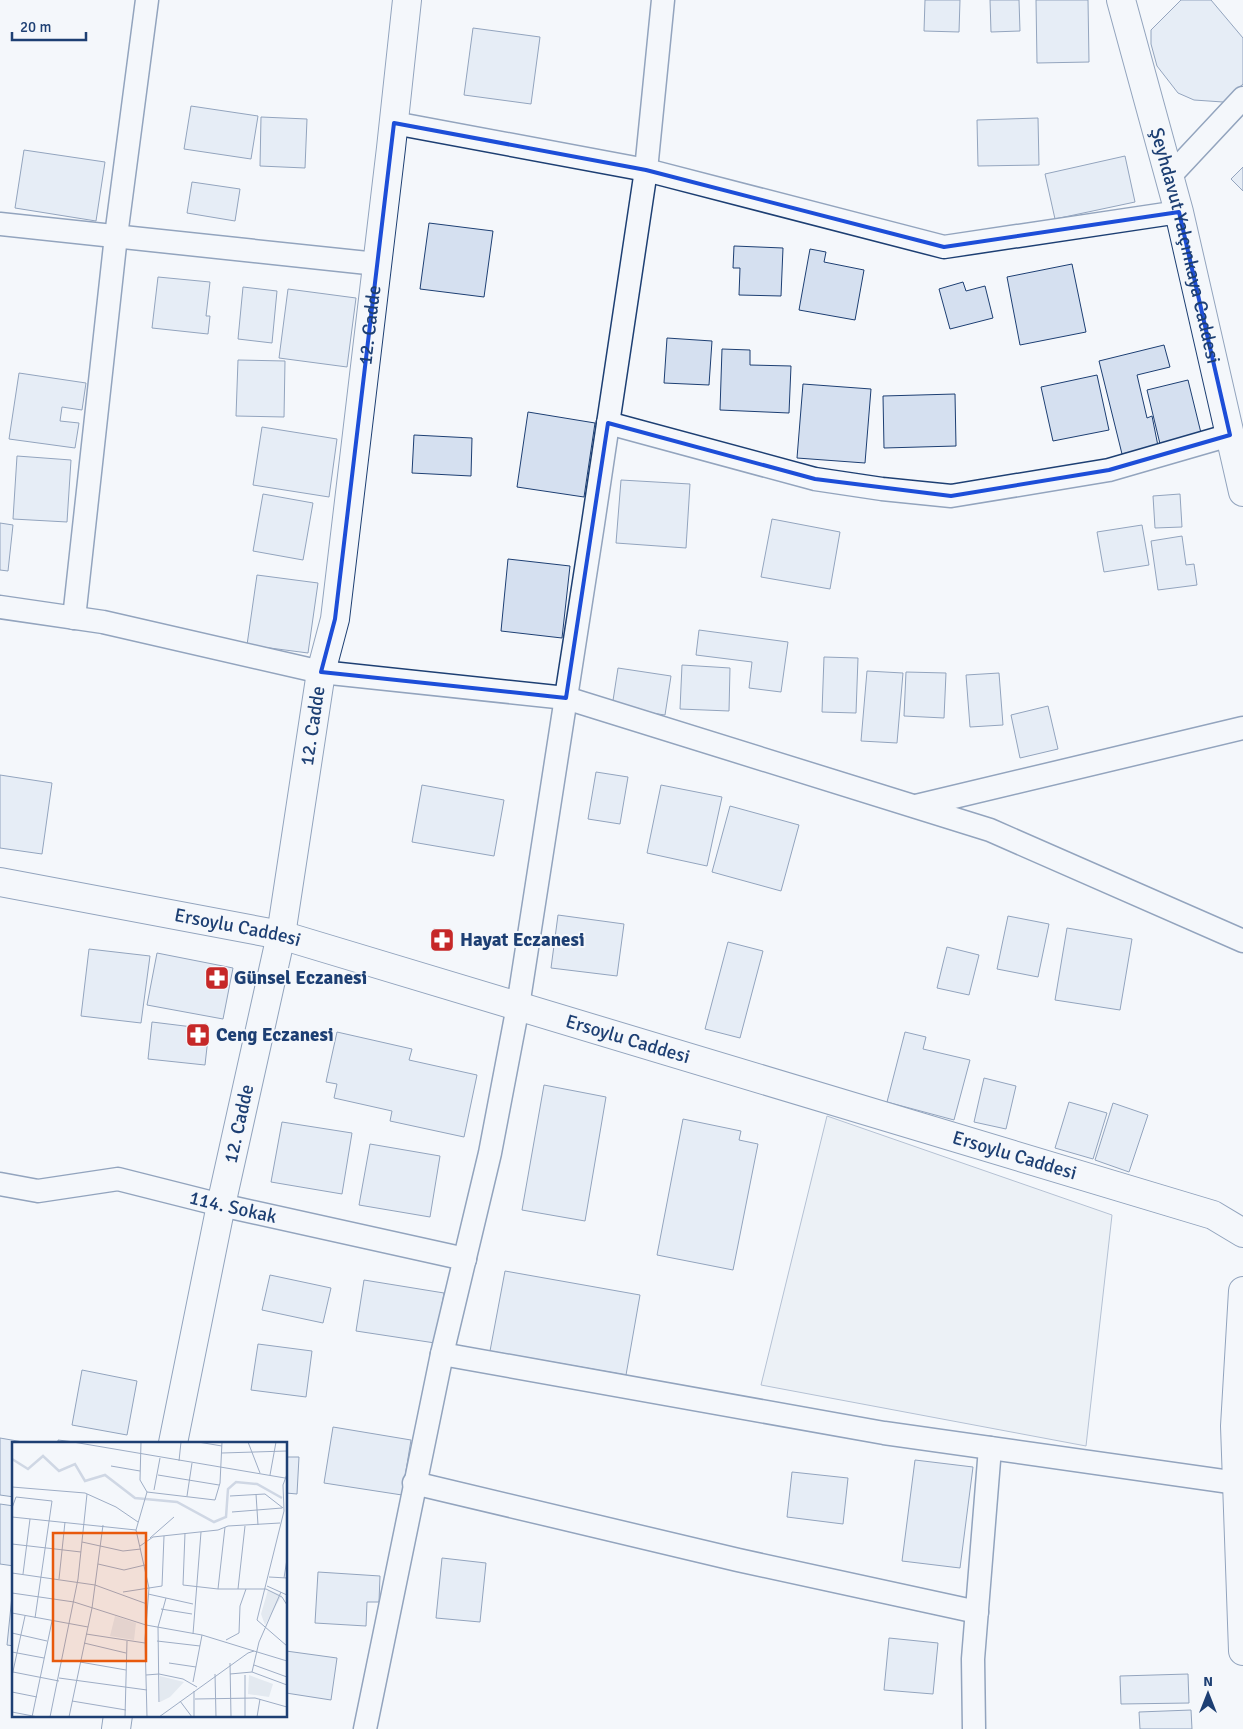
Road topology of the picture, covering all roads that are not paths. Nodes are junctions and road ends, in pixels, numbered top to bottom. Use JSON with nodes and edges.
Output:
{"nodes":[{"id":1,"x":147,"y":0,"type":"edge"},
{"id":2,"x":407,"y":0,"type":"edge"},
{"id":3,"x":664,"y":0,"type":"edge"},
{"id":4,"x":1121,"y":0,"type":"edge"},
{"id":5,"x":1243,"y":98,"type":"edge"},
{"id":6,"x":394,"y":123,"type":"junction"},
{"id":7,"x":646,"y":170,"type":"junction"},
{"id":8,"x":1170,"y":176,"type":"junction"},
{"id":9,"x":1179,"y":212,"type":"junction"},
{"id":10,"x":0,"y":224,"type":"edge"},
{"id":11,"x":116,"y":236,"type":"junction"},
{"id":12,"x":377,"y":264,"type":"junction"},
{"id":13,"x":608,"y":423,"type":"junction"},
{"id":14,"x":1230,"y":435,"type":"junction"},
{"id":15,"x":1243,"y":492,"type":"edge"},
{"id":16,"x":0,"y":606,"type":"edge"},
{"id":17,"x":74,"y":618,"type":"junction"},
{"id":18,"x":321,"y":672,"type":"junction"},
{"id":19,"x":566,"y":698,"type":"junction"},
{"id":20,"x":1243,"y":728,"type":"edge"},
{"id":21,"x":915,"y":807,"type":"junction"},
{"id":22,"x":0,"y":882,"type":"edge"},
{"id":23,"x":281,"y":935,"type":"junction"},
{"id":24,"x":1243,"y":940,"type":"edge"},
{"id":25,"x":518,"y":1006,"type":"junction"},
{"id":26,"x":0,"y":1184,"type":"edge"},
{"id":27,"x":221,"y":1205,"type":"junction"},
{"id":28,"x":1243,"y":1233,"type":"edge"},
{"id":29,"x":465,"y":1259,"type":"junction"},
{"id":30,"x":1243,"y":1291,"type":"edge"},
{"id":31,"x":442,"y":1354,"type":"junction"},
{"id":32,"x":173,"y":1442,"type":"edge"},
{"id":33,"x":990,"y":1448,"type":"junction"},
{"id":34,"x":414,"y":1483,"type":"junction"},
{"id":35,"x":1237,"y":1484,"type":"junction"},
{"id":36,"x":977,"y":1612,"type":"junction"},
{"id":37,"x":1243,"y":1652,"type":"edge"},
{"id":38,"x":118,"y":1716,"type":"edge"},
{"id":39,"x":116,"y":1729,"type":"edge"},
{"id":40,"x":365,"y":1729,"type":"edge"},
{"id":41,"x":974,"y":1729,"type":"edge"}],
"edges":[{"from":1,"to":11,"type":"street"},
{"from":2,"to":6,"type":"street","name":"12. Cadde"},
{"from":3,"to":7,"type":"street"},
{"from":4,"to":8,"type":"street","name":"Şeyhdavut Yalçınkaya Caddesi"},
{"from":5,"to":8,"type":"street"},
{"from":6,"to":7,"type":"street"},
{"from":6,"to":12,"type":"street","name":"12. Cadde"},
{"from":7,"to":9,"type":"street"},
{"from":7,"to":13,"type":"street"},
{"from":8,"to":9,"type":"street","name":"Şeyhdavut Yalçınkaya Caddesi"},
{"from":9,"to":14,"type":"street","name":"Şeyhdavut Yalçınkaya Caddesi"},
{"from":10,"to":11,"type":"street"},
{"from":11,"to":12,"type":"street"},
{"from":11,"to":17,"type":"street"},
{"from":12,"to":18,"type":"street","name":"12. Cadde"},
{"from":13,"to":14,"type":"street"},
{"from":13,"to":19,"type":"street"},
{"from":14,"to":15,"type":"street","name":"Şeyhdavut Yalçınkaya Caddesi"},
{"from":16,"to":17,"type":"street"},
{"from":17,"to":18,"type":"street"},
{"from":18,"to":19,"type":"street"},
{"from":18,"to":23,"type":"street","name":"12. Cadde"},
{"from":19,"to":21,"type":"street"},
{"from":19,"to":25,"type":"street"},
{"from":20,"to":21,"type":"street"},
{"from":21,"to":24,"type":"street"},
{"from":22,"to":23,"type":"street","name":"Ersoylu Caddesi"},
{"from":23,"to":25,"type":"street","name":"Ersoylu Caddesi"},
{"from":23,"to":27,"type":"street","name":"12. Cadde"},
{"from":25,"to":28,"type":"street","name":"Ersoylu Caddesi"},
{"from":25,"to":29,"type":"street"},
{"from":26,"to":27,"type":"street","name":"114. Sokak"},
{"from":27,"to":29,"type":"street","name":"114. Sokak"},
{"from":27,"to":32,"type":"street","name":"12. Cadde"},
{"from":29,"to":31,"type":"street"},
{"from":30,"to":35,"type":"street"},
{"from":31,"to":33,"type":"street"},
{"from":31,"to":34,"type":"street"},
{"from":33,"to":35,"type":"street"},
{"from":33,"to":36,"type":"street"},
{"from":34,"to":36,"type":"street"},
{"from":34,"to":40,"type":"street"},
{"from":35,"to":37,"type":"street"},
{"from":36,"to":41,"type":"street"},
{"from":38,"to":39,"type":"street"}]}
